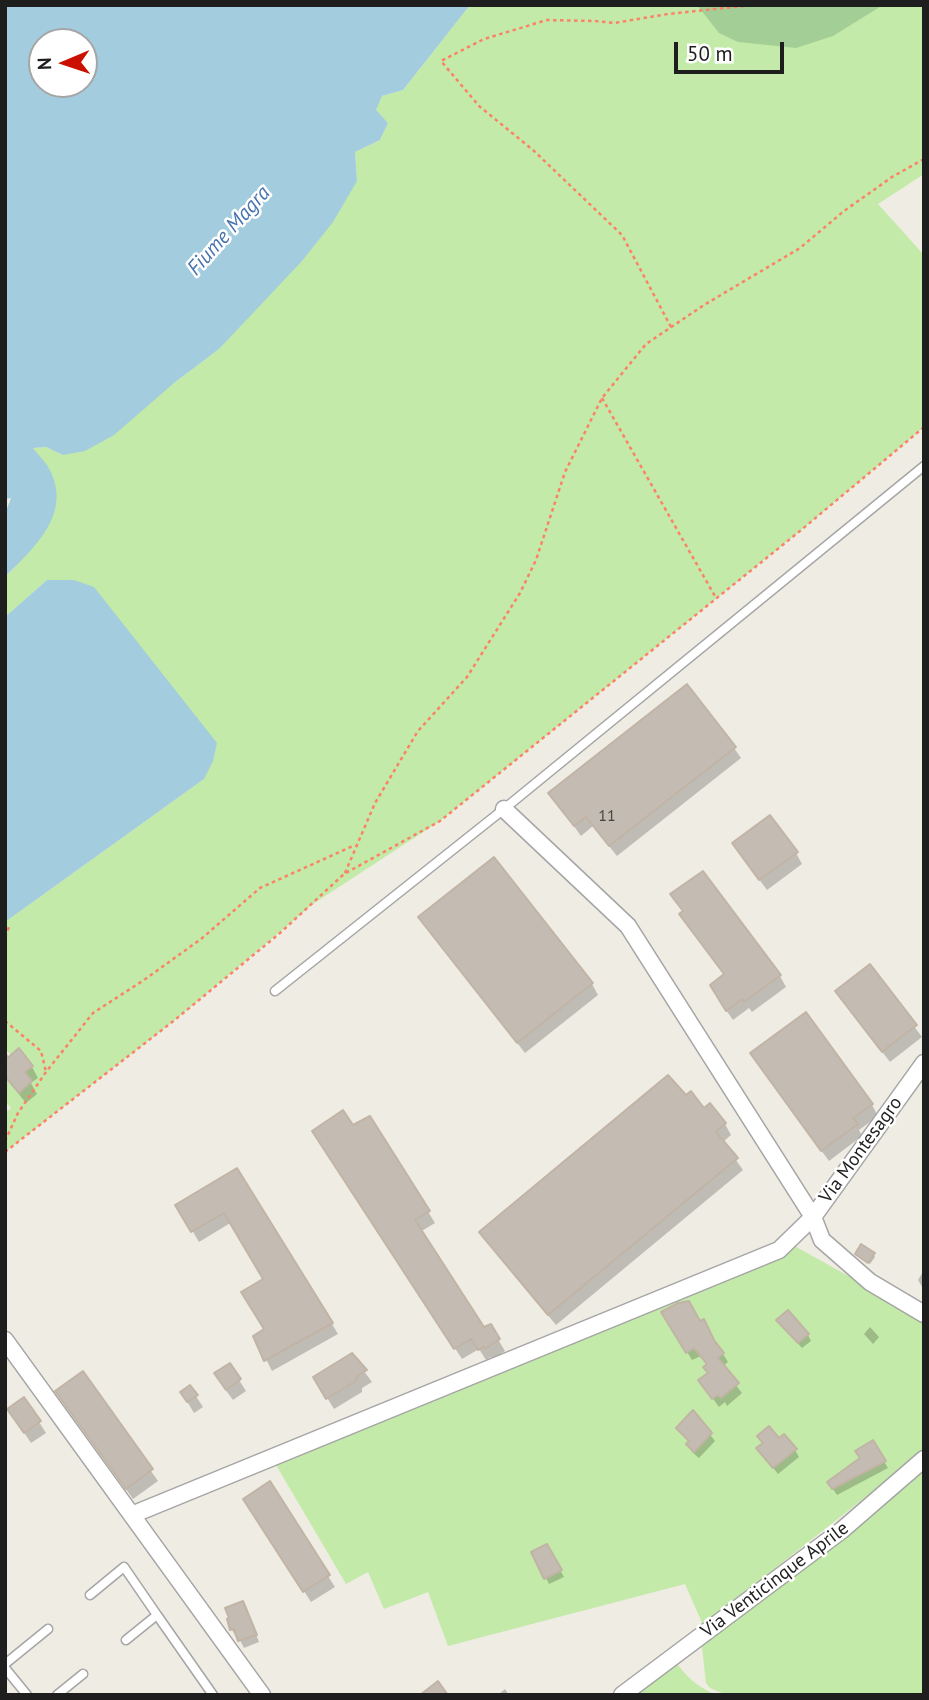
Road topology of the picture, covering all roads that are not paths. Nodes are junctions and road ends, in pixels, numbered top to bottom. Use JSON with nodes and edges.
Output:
{"nodes":[{"id":1,"x":924,"y":466,"type":"edge"},
{"id":2,"x":504,"y":808,"type":"junction"},
{"id":3,"x":275,"y":991,"type":"dead end"},
{"id":4,"x":924,"y":1063,"type":"edge"},
{"id":5,"x":813,"y":1217,"type":"junction"},
{"id":6,"x":924,"y":1314,"type":"edge"},
{"id":7,"x":5,"y":1340,"type":"edge"},
{"id":8,"x":924,"y":1459,"type":"edge"},
{"id":9,"x":134,"y":1514,"type":"junction"},
{"id":10,"x":90,"y":1595,"type":"dead end"},
{"id":11,"x":157,"y":1615,"type":"junction"},
{"id":12,"x":48,"y":1629,"type":"dead end"},
{"id":13,"x":126,"y":1640,"type":"dead end"},
{"id":14,"x":5,"y":1666,"type":"edge"},
{"id":15,"x":83,"y":1674,"type":"dead end"},
{"id":16,"x":27,"y":1695,"type":"edge"},
{"id":17,"x":57,"y":1695,"type":"edge"},
{"id":18,"x":213,"y":1695,"type":"edge"},
{"id":19,"x":262,"y":1695,"type":"edge"},
{"id":20,"x":622,"y":1695,"type":"edge"}],
"edges":[{"from":1,"to":2,"type":"lane"},
{"from":2,"to":3,"type":"lane"},
{"from":2,"to":5,"type":"street"},
{"from":4,"to":5,"type":"street","name":"Via Montesagro"},
{"from":5,"to":6,"type":"street","name":"Via Montesagro"},
{"from":5,"to":9,"type":"street"},
{"from":7,"to":9,"type":"street"},
{"from":8,"to":20,"type":"street","name":"Via Venticinque Aprile"},
{"from":9,"to":19,"type":"street"},
{"from":10,"to":11,"type":"lane"},
{"from":11,"to":13,"type":"lane"},
{"from":11,"to":18,"type":"lane"},
{"from":12,"to":14,"type":"lane"},
{"from":14,"to":16,"type":"lane"},
{"from":15,"to":17,"type":"lane"}]}
